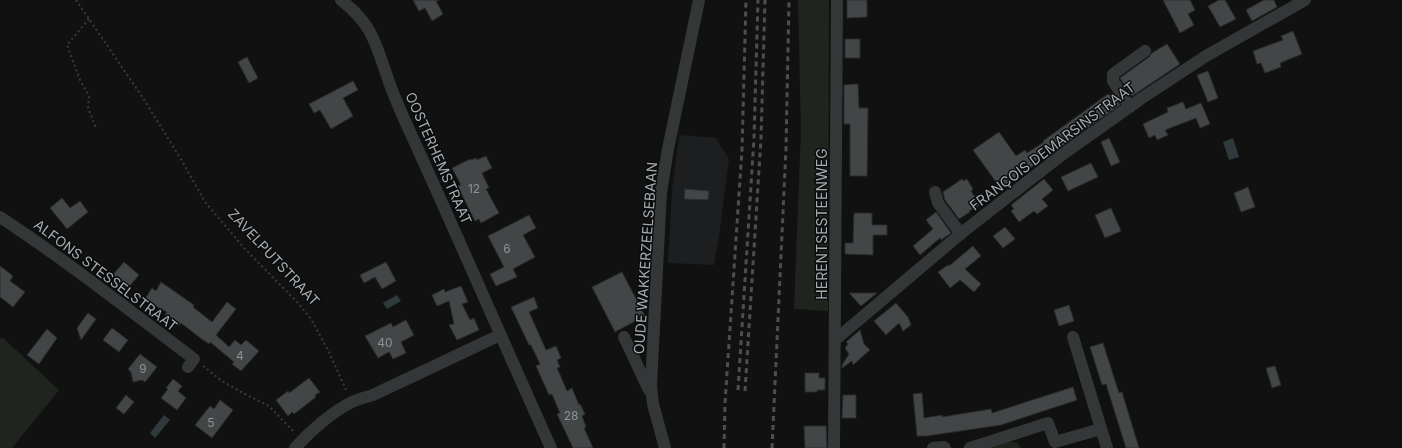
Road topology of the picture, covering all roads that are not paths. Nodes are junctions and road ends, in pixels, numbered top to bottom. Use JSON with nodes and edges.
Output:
{"nodes":[{"id":1,"x":341,"y":0,"type":"edge"},
{"id":2,"x":699,"y":0,"type":"edge"},
{"id":3,"x":837,"y":0,"type":"edge"},
{"id":4,"x":1305,"y":0,"type":"edge"},
{"id":5,"x":1145,"y":51,"type":"dead end"},
{"id":6,"x":1130,"y":107,"type":"junction"},
{"id":7,"x":935,"y":192,"type":"dead end"},
{"id":8,"x":0,"y":217,"type":"edge"},
{"id":9,"x":961,"y":234,"type":"junction"},
{"id":10,"x":500,"y":335,"type":"junction"},
{"id":11,"x":1073,"y":336,"type":"dead end"},
{"id":12,"x":624,"y":337,"type":"dead end"},
{"id":13,"x":835,"y":340,"type":"junction"},
{"id":14,"x":191,"y":363,"type":"road end"},
{"id":15,"x":652,"y":397,"type":"junction"},
{"id":16,"x":1101,"y":429,"type":"junction"},
{"id":17,"x":299,"y":444,"type":"edge"},
{"id":18,"x":551,"y":448,"type":"edge"},
{"id":19,"x":665,"y":448,"type":"edge"},
{"id":20,"x":834,"y":448,"type":"edge"},
{"id":21,"x":933,"y":448,"type":"edge"},
{"id":22,"x":945,"y":448,"type":"edge"},
{"id":23,"x":970,"y":448,"type":"edge"},
{"id":24,"x":1107,"y":448,"type":"edge"}],
"edges":[{"from":1,"to":10,"type":"street","name":"OOSTERHEMSTRAAT"},
{"from":2,"to":15,"type":"street","name":"OUDE WAKKERZEELSEBAAN"},
{"from":3,"to":13,"type":"street","name":"HERENTSESTEENWEG"},
{"from":4,"to":6,"type":"street","name":"FRANÇOIS DEMARSINSTRAAT"},
{"from":5,"to":6,"type":"street"},
{"from":6,"to":9,"type":"street","name":"FRANÇOIS DEMARSINSTRAAT"},
{"from":7,"to":9,"type":"street"},
{"from":8,"to":14,"type":"street","name":"ALFONS STESSELSTRAAT"},
{"from":9,"to":13,"type":"street","name":"FRANÇOIS DEMARSINSTRAAT"},
{"from":10,"to":17,"type":"street"},
{"from":10,"to":18,"type":"street"},
{"from":11,"to":16,"type":"street"},
{"from":12,"to":15,"type":"street"},
{"from":13,"to":20,"type":"street","name":"HERENTSESTEENWEG"},
{"from":15,"to":19,"type":"street","name":"OUDE WAKKERZEELSEBAAN"},
{"from":16,"to":23,"type":"street"},
{"from":16,"to":24,"type":"street"},
{"from":21,"to":22,"type":"street"}]}
